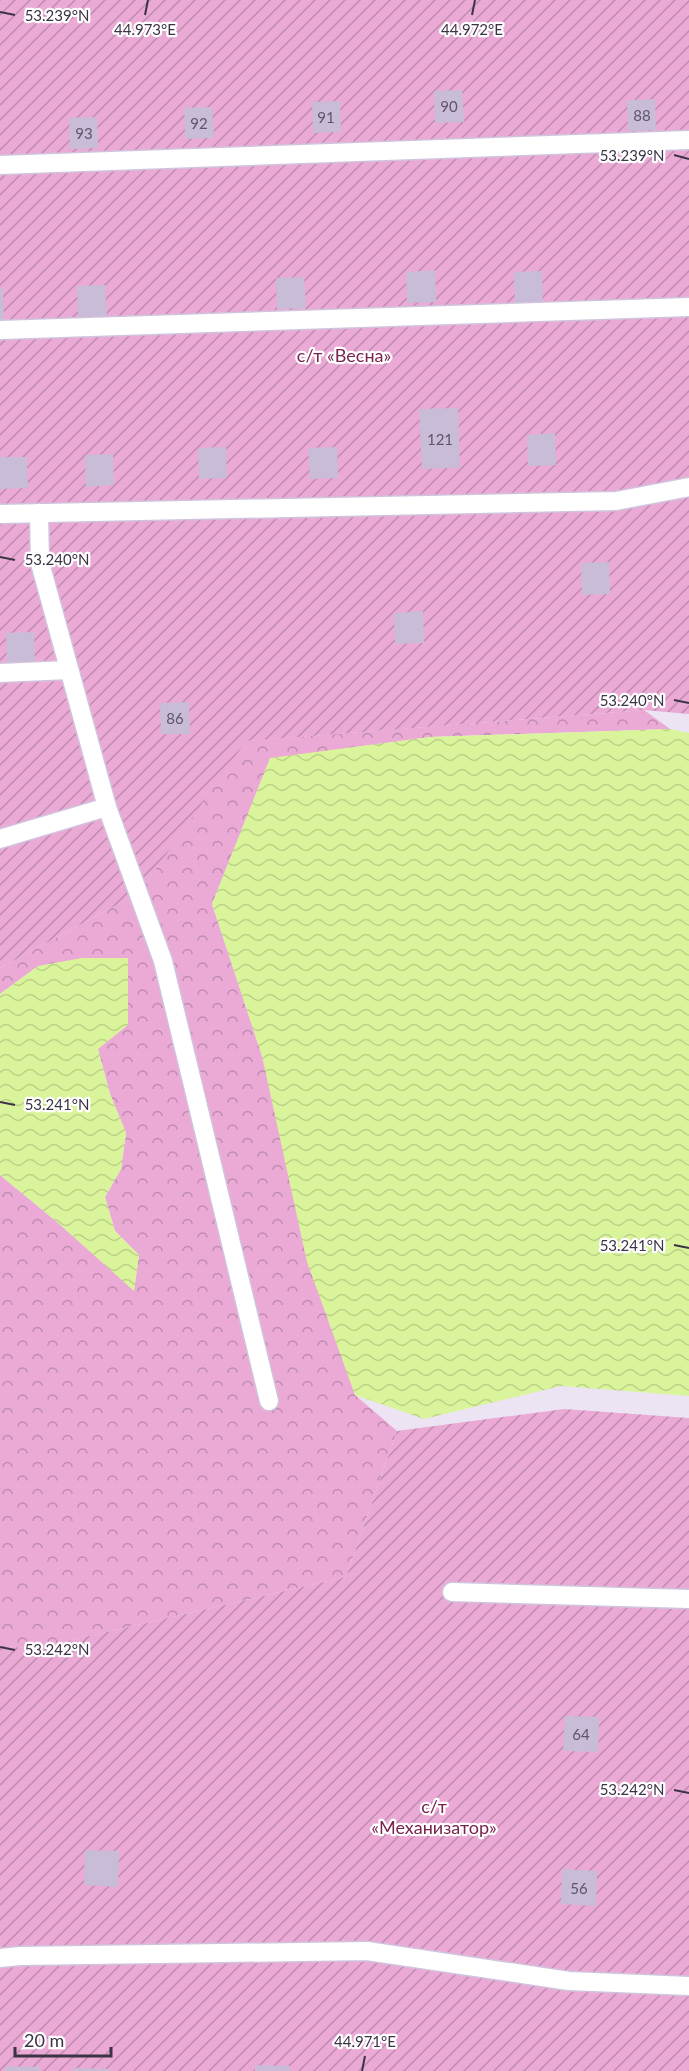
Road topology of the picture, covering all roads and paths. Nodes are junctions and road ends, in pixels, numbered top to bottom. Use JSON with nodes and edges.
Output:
{"nodes":[{"id":1,"x":689,"y":140,"type":"edge"},
{"id":2,"x":0,"y":165,"type":"edge"},
{"id":3,"x":689,"y":307,"type":"edge"},
{"id":4,"x":0,"y":330,"type":"edge"},
{"id":5,"x":689,"y":487,"type":"edge"},
{"id":6,"x":39,"y":513,"type":"junction"},
{"id":7,"x":0,"y":514,"type":"edge"},
{"id":8,"x":69,"y":670,"type":"junction"},
{"id":9,"x":0,"y":673,"type":"edge"},
{"id":10,"x":107,"y":807,"type":"junction"},
{"id":11,"x":0,"y":839,"type":"edge"},
{"id":12,"x":269,"y":1401,"type":"dead end"},
{"id":13,"x":452,"y":1592,"type":"dead end"},
{"id":14,"x":689,"y":1599,"type":"edge"},
{"id":15,"x":0,"y":1958,"type":"edge"},
{"id":16,"x":689,"y":1986,"type":"edge"}],
"edges":[{"from":1,"to":2,"type":"lane"},
{"from":3,"to":4,"type":"lane"},
{"from":5,"to":6,"type":"lane"},
{"from":6,"to":7,"type":"lane"},
{"from":6,"to":8,"type":"lane"},
{"from":8,"to":9,"type":"lane"},
{"from":8,"to":10,"type":"lane"},
{"from":10,"to":11,"type":"lane"},
{"from":10,"to":12,"type":"lane"},
{"from":13,"to":14,"type":"lane"},
{"from":15,"to":16,"type":"lane"}]}
